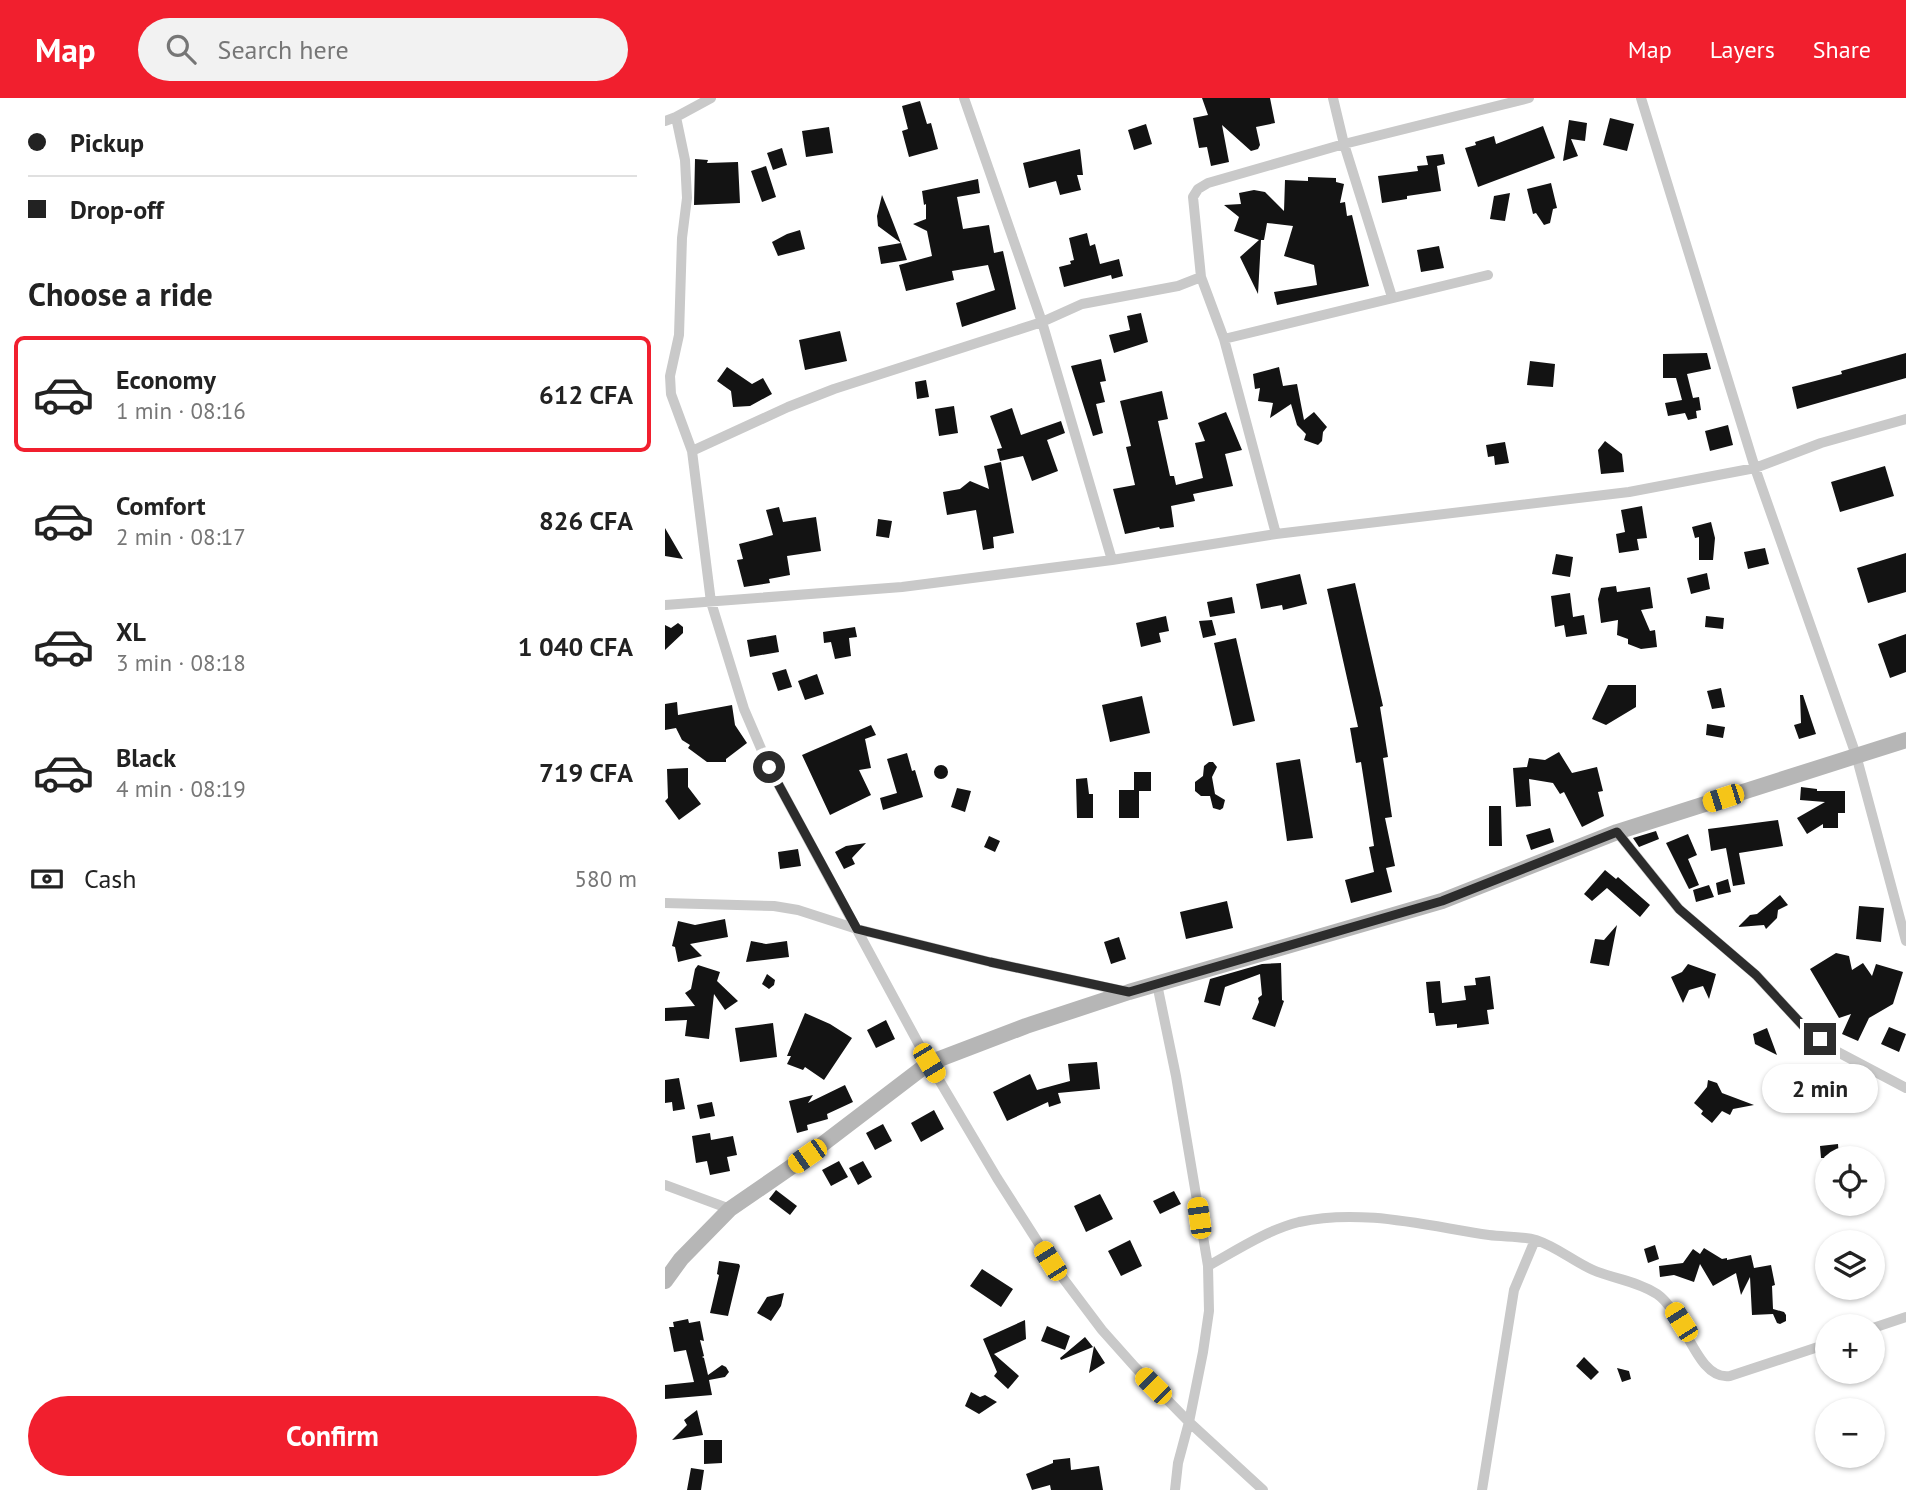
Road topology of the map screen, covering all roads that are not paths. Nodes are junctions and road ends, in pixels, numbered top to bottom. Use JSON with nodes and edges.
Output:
{"nodes":[{"id":1,"x":711,"y":98,"type":"edge"},
{"id":2,"x":964,"y":98,"type":"edge"},
{"id":3,"x":1333,"y":98,"type":"edge"},
{"id":4,"x":1529,"y":98,"type":"edge"},
{"id":5,"x":1641,"y":98,"type":"edge"},
{"id":6,"x":1480,"y":104,"type":"edge"},
{"id":7,"x":671,"y":119,"type":"edge"},
{"id":8,"x":1343,"y":144,"type":"junction"},
{"id":9,"x":1488,"y":275,"type":"dead end"},
{"id":10,"x":1201,"y":277,"type":"junction"},
{"id":11,"x":1392,"y":297,"type":"junction"},
{"id":12,"x":1042,"y":322,"type":"junction"},
{"id":13,"x":1224,"y":339,"type":"junction"},
{"id":14,"x":668,"y":391,"type":"edge"},
{"id":15,"x":1906,"y":419,"type":"edge"},
{"id":16,"x":692,"y":451,"type":"junction"},
{"id":17,"x":1755,"y":467,"type":"junction"},
{"id":18,"x":1276,"y":534,"type":"junction"},
{"id":19,"x":1112,"y":560,"type":"junction"},
{"id":20,"x":711,"y":602,"type":"junction"},
{"id":21,"x":665,"y":604,"type":"edge"},
{"id":22,"x":1906,"y":740,"type":"edge"},
{"id":23,"x":1856,"y":755,"type":"junction"},
{"id":24,"x":1617,"y":832,"type":"junction"},
{"id":25,"x":665,"y":903,"type":"edge"},
{"id":26,"x":857,"y":929,"type":"junction"},
{"id":27,"x":1906,"y":940,"type":"edge"},
{"id":28,"x":1157,"y":984,"type":"junction"},
{"id":29,"x":1129,"y":992,"type":"junction"},
{"id":30,"x":929,"y":1063,"type":"junction"},
{"id":31,"x":1906,"y":1088,"type":"edge"},
{"id":32,"x":665,"y":1185,"type":"edge"},
{"id":33,"x":730,"y":1209,"type":"junction"},
{"id":34,"x":1535,"y":1240,"type":"junction"},
{"id":35,"x":1209,"y":1266,"type":"junction"},
{"id":36,"x":665,"y":1282,"type":"edge"},
{"id":37,"x":1906,"y":1317,"type":"edge"},
{"id":38,"x":1885,"y":1324,"type":"edge"},
{"id":39,"x":1815,"y":1348,"type":"edge"},
{"id":40,"x":1189,"y":1422,"type":"junction"},
{"id":41,"x":1175,"y":1490,"type":"edge"},
{"id":42,"x":1263,"y":1490,"type":"edge"},
{"id":43,"x":1482,"y":1490,"type":"edge"}],
"edges":[{"from":1,"to":7,"type":"street"},
{"from":2,"to":12,"type":"street"},
{"from":3,"to":8,"type":"street"},
{"from":4,"to":6,"type":"street"},
{"from":5,"to":17,"type":"street"},
{"from":6,"to":8,"type":"street"},
{"from":7,"to":14,"type":"street"},
{"from":8,"to":10,"type":"street"},
{"from":8,"to":11,"type":"street"},
{"from":9,"to":11,"type":"street"},
{"from":10,"to":12,"type":"street"},
{"from":10,"to":13,"type":"street"},
{"from":11,"to":13,"type":"street"},
{"from":12,"to":16,"type":"street"},
{"from":12,"to":19,"type":"street"},
{"from":13,"to":18,"type":"street"},
{"from":14,"to":16,"type":"street"},
{"from":15,"to":17,"type":"street"},
{"from":16,"to":20,"type":"street"},
{"from":17,"to":18,"type":"street"},
{"from":17,"to":23,"type":"street"},
{"from":18,"to":19,"type":"street"},
{"from":19,"to":20,"type":"street"},
{"from":20,"to":21,"type":"street"},
{"from":20,"to":26,"type":"street"},
{"from":22,"to":23,"type":"main road"},
{"from":23,"to":24,"type":"main road"},
{"from":23,"to":27,"type":"street"},
{"from":24,"to":28,"type":"main road"},
{"from":24,"to":31,"type":"street"},
{"from":25,"to":26,"type":"street"},
{"from":26,"to":29,"type":"street"},
{"from":26,"to":30,"type":"street"},
{"from":28,"to":29,"type":"main road"},
{"from":28,"to":35,"type":"street"},
{"from":29,"to":30,"type":"main road"},
{"from":30,"to":33,"type":"main road"},
{"from":30,"to":40,"type":"street"},
{"from":32,"to":33,"type":"street"},
{"from":33,"to":36,"type":"main road"},
{"from":34,"to":35,"type":"street"},
{"from":34,"to":39,"type":"street"},
{"from":34,"to":43,"type":"street"},
{"from":35,"to":40,"type":"street"},
{"from":37,"to":38,"type":"street"},
{"from":40,"to":41,"type":"street"},
{"from":40,"to":42,"type":"street"}]}
